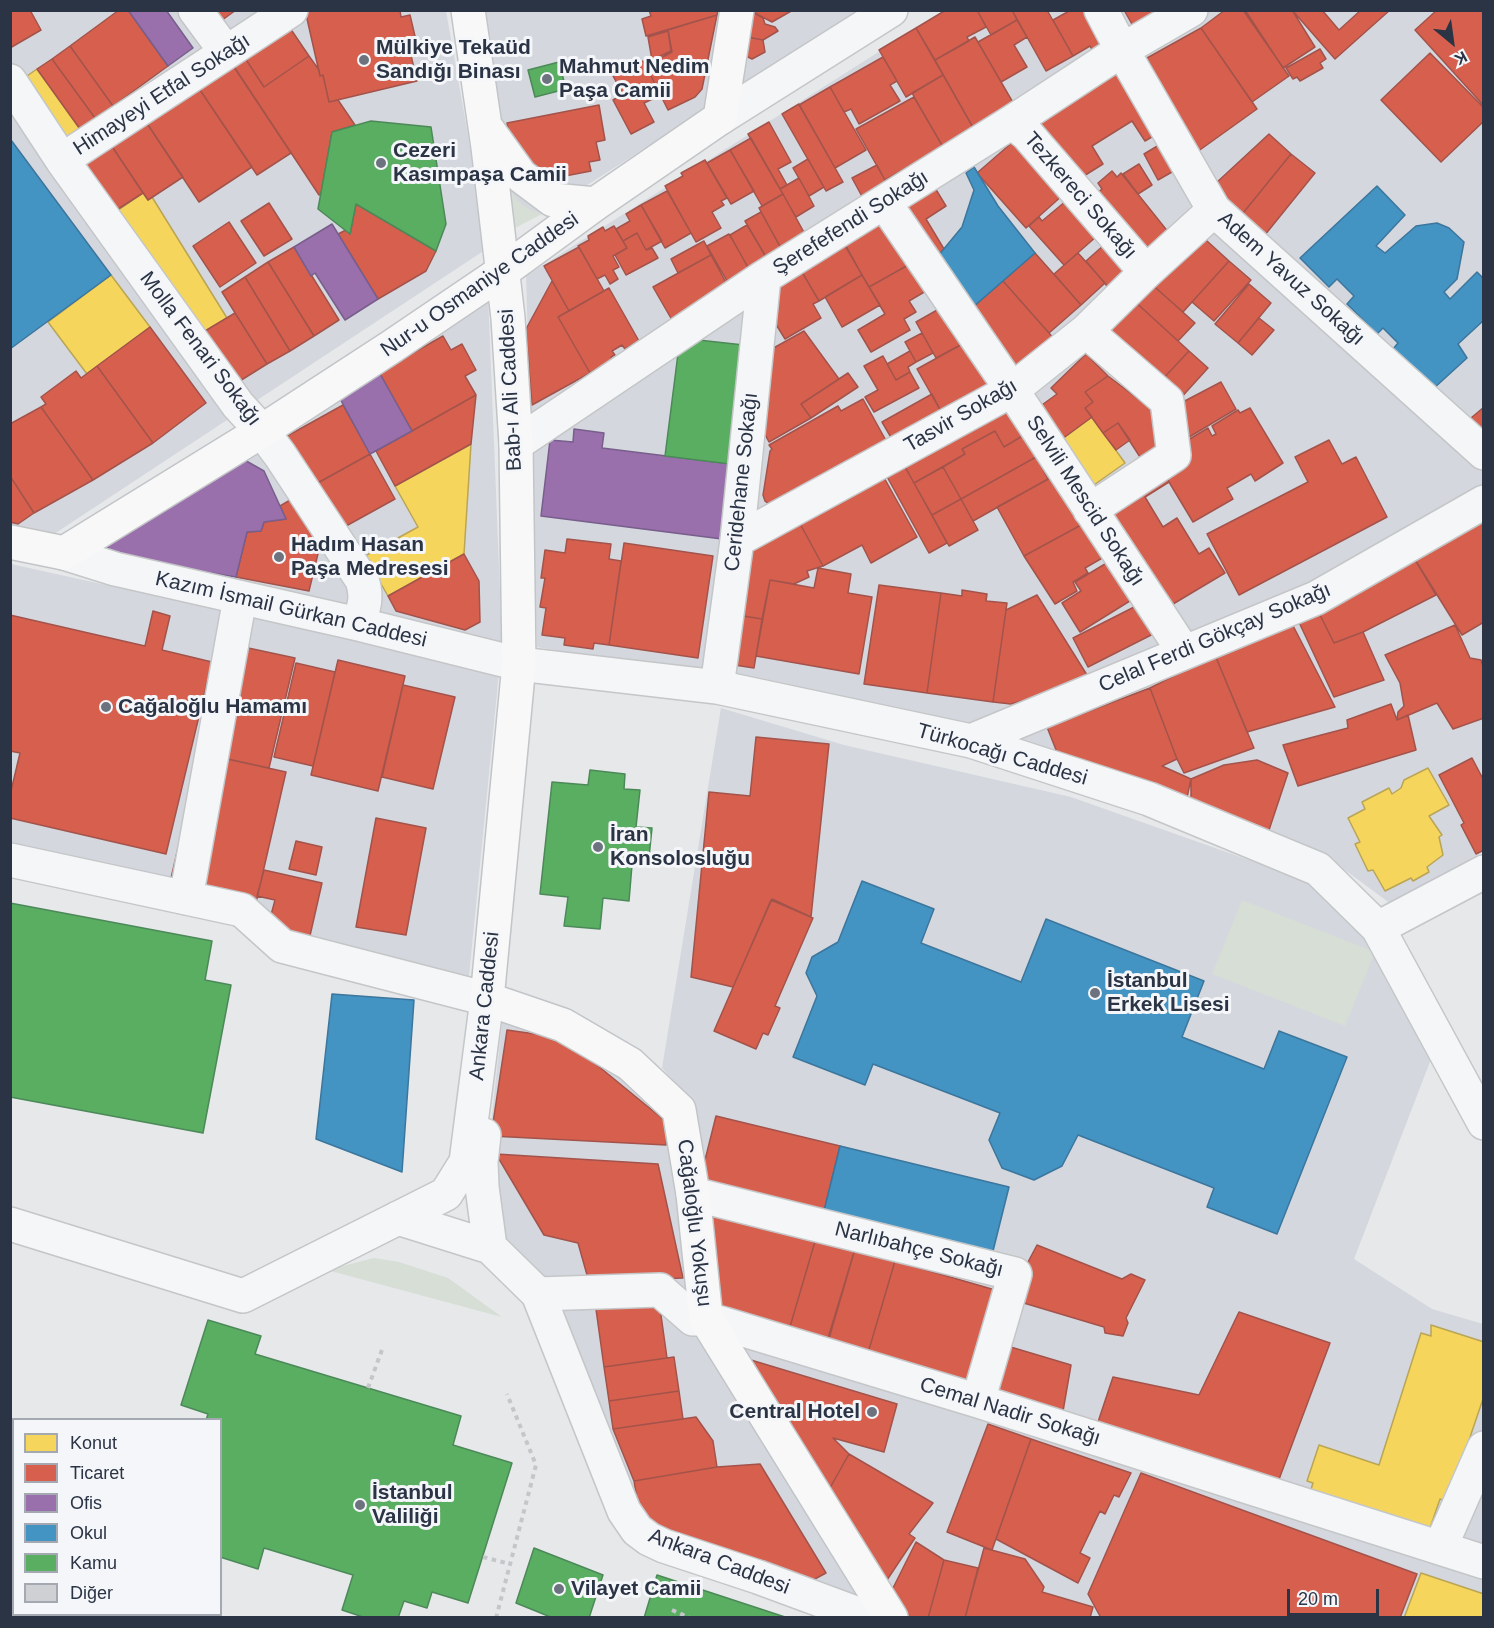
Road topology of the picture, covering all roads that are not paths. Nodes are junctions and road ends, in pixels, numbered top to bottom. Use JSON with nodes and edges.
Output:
{"nodes":[{"id":1,"x":195,"y":10,"type":"edge"},
{"id":2,"x":291,"y":10,"type":"edge"},
{"id":3,"x":468,"y":10,"type":"edge"},
{"id":4,"x":737,"y":10,"type":"edge"},
{"id":5,"x":891,"y":10,"type":"edge"},
{"id":6,"x":1101,"y":10,"type":"edge"},
{"id":7,"x":1191,"y":10,"type":"edge"},
{"id":8,"x":1122,"y":50,"type":"junction"},
{"id":9,"x":226,"y":52,"type":"junction"},
{"id":10,"x":10,"y":81,"type":"edge"},
{"id":11,"x":720,"y":118,"type":"junction"},
{"id":12,"x":1012,"y":122,"type":"junction"},
{"id":13,"x":485,"y":125,"type":"junction"},
{"id":14,"x":62,"y":160,"type":"junction"},
{"id":15,"x":884,"y":202,"type":"junction"},
{"id":16,"x":595,"y":204,"type":"junction"},
{"id":17,"x":1215,"y":210,"type":"junction"},
{"id":18,"x":502,"y":272,"type":"junction"},
{"id":19,"x":1146,"y":272,"type":"junction"},
{"id":20,"x":764,"y":277,"type":"junction"},
{"id":21,"x":1086,"y":331,"type":"junction"},
{"id":22,"x":1012,"y":390,"type":"junction"},
{"id":23,"x":262,"y":431,"type":"junction"},
{"id":24,"x":516,"y":444,"type":"junction"},
{"id":25,"x":1484,"y":453,"type":"edge"},
{"id":26,"x":1484,"y":502,"type":"edge"},
{"id":27,"x":1090,"y":510,"type":"junction"},
{"id":28,"x":737,"y":540,"type":"junction"},
{"id":29,"x":10,"y":542,"type":"edge"},
{"id":30,"x":64,"y":553,"type":"junction"},
{"id":31,"x":240,"y":598,"type":"junction"},
{"id":32,"x":358,"y":624,"type":"junction"},
{"id":33,"x":1184,"y":652,"type":"junction"},
{"id":34,"x":519,"y":664,"type":"junction"},
{"id":35,"x":717,"y":687,"type":"junction"},
{"id":36,"x":971,"y":741,"type":"junction"},
{"id":37,"x":10,"y":860,"type":"edge"},
{"id":38,"x":1484,"y":872,"type":"edge"},
{"id":39,"x":186,"y":898,"type":"junction"},
{"id":40,"x":1378,"y":928,"type":"junction"},
{"id":41,"x":493,"y":1001,"type":"junction"},
{"id":42,"x":1484,"y":1124,"type":"edge"},
{"id":43,"x":693,"y":1194,"type":"junction"},
{"id":44,"x":398,"y":1218,"type":"junction"},
{"id":45,"x":10,"y":1224,"type":"edge"},
{"id":46,"x":490,"y":1247,"type":"junction"},
{"id":47,"x":538,"y":1294,"type":"junction"},
{"id":48,"x":706,"y":1319,"type":"junction"},
{"id":49,"x":978,"y":1401,"type":"junction"},
{"id":50,"x":1484,"y":1448,"type":"edge"},
{"id":51,"x":1440,"y":1548,"type":"junction"},
{"id":52,"x":1484,"y":1562,"type":"edge"},
{"id":53,"x":869,"y":1617,"type":"edge"},
{"id":54,"x":891,"y":1617,"type":"edge"}],
"edges":[{"from":1,"to":9,"type":"street"},
{"from":2,"to":9,"type":"street","name":"Himayeyi Etfal Sokağı"},
{"from":3,"to":13,"type":"main road","name":"Bab-ı Ali Caddesi"},
{"from":4,"to":11,"type":"main road"},
{"from":5,"to":11,"type":"street","name":"Nur-u Osmaniye Caddesi"},
{"from":6,"to":8,"type":"street","name":"Adem Yavuz Sokağı"},
{"from":7,"to":8,"type":"street","name":"Şerefefendi Sokağı"},
{"from":8,"to":12,"type":"street","name":"Şerefefendi Sokağı"},
{"from":8,"to":17,"type":"street","name":"Adem Yavuz Sokağı"},
{"from":9,"to":14,"type":"street","name":"Himayeyi Etfal Sokağı"},
{"from":10,"to":14,"type":"street","name":"Molla Fenari Sokağı"},
{"from":11,"to":16,"type":"main road","name":"Nur-u Osmaniye Caddesi"},
{"from":12,"to":15,"type":"street","name":"Şerefefendi Sokağı"},
{"from":12,"to":19,"type":"street","name":"Tezkereci Sokağı"},
{"from":13,"to":16,"type":"main road"},
{"from":13,"to":18,"type":"main road","name":"Bab-ı Ali Caddesi"},
{"from":14,"to":23,"type":"street","name":"Molla Fenari Sokağı"},
{"from":15,"to":20,"type":"street","name":"Şerefefendi Sokağı"},
{"from":15,"to":22,"type":"street","name":"Selvili Mescid Sokağı"},
{"from":16,"to":18,"type":"main road","name":"Nur-u Osmaniye Caddesi"},
{"from":17,"to":19,"type":"street","name":"Tasvir Sokağı"},
{"from":17,"to":25,"type":"street","name":"Adem Yavuz Sokağı"},
{"from":18,"to":23,"type":"main road","name":"Nur-u Osmaniye Caddesi"},
{"from":18,"to":24,"type":"main road","name":"Bab-ı Ali Caddesi"},
{"from":19,"to":21,"type":"street","name":"Tasvir Sokağı"},
{"from":20,"to":24,"type":"street","name":"Şerefefendi Sokağı"},
{"from":20,"to":28,"type":"street","name":"Ceridehane Sokağı"},
{"from":21,"to":22,"type":"street","name":"Tasvir Sokağı"},
{"from":21,"to":27,"type":"street"},
{"from":22,"to":27,"type":"street","name":"Selvili Mescid Sokağı"},
{"from":22,"to":28,"type":"street","name":"Tasvir Sokağı"},
{"from":23,"to":30,"type":"main road","name":"Nur-u Osmaniye Caddesi"},
{"from":23,"to":32,"type":"street","name":"Molla Fenari Sokağı"},
{"from":24,"to":34,"type":"main road","name":"Bab-ı Ali Caddesi"},
{"from":26,"to":33,"type":"street","name":"Celal Ferdi Gökçay Sokağı"},
{"from":27,"to":33,"type":"street","name":"Selvili Mescid Sokağı"},
{"from":28,"to":35,"type":"street","name":"Ceridehane Sokağı"},
{"from":29,"to":30,"type":"main road"},
{"from":30,"to":31,"type":"street","name":"Kazım İsmail Gürkan Caddesi"},
{"from":31,"to":32,"type":"street","name":"Kazım İsmail Gürkan Caddesi"},
{"from":31,"to":39,"type":"street"},
{"from":32,"to":34,"type":"street","name":"Kazım İsmail Gürkan Caddesi"},
{"from":33,"to":36,"type":"street","name":"Celal Ferdi Gökçay Sokağı"},
{"from":34,"to":35,"type":"street","name":"Türkocağı Caddesi"},
{"from":34,"to":41,"type":"main road","name":"Ankara Caddesi"},
{"from":35,"to":36,"type":"street","name":"Türkocağı Caddesi"},
{"from":36,"to":40,"type":"street","name":"Türkocağı Caddesi"},
{"from":37,"to":39,"type":"street"},
{"from":38,"to":40,"type":"street"},
{"from":39,"to":41,"type":"street"},
{"from":40,"to":42,"type":"street","name":"Türkocağı Caddesi"},
{"from":41,"to":43,"type":"main road","name":"Cağaloğlu Yokuşu"},
{"from":41,"to":44,"type":"street","name":"Ankara Caddesi"},
{"from":41,"to":46,"type":"street","name":"Ankara Caddesi"},
{"from":43,"to":48,"type":"main road","name":"Cağaloğlu Yokuşu"},
{"from":43,"to":49,"type":"street","name":"Narlıbahçe Sokağı"},
{"from":44,"to":45,"type":"street"},
{"from":44,"to":46,"type":"street","name":"Ankara Caddesi"},
{"from":46,"to":47,"type":"street","name":"Ankara Caddesi"},
{"from":47,"to":48,"type":"street","name":"Cemal Nadir Sokağı"},
{"from":47,"to":53,"type":"street","name":"Ankara Caddesi"},
{"from":48,"to":49,"type":"street","name":"Cemal Nadir Sokağı"},
{"from":48,"to":54,"type":"main road","name":"Cağaloğlu Yokuşu"},
{"from":49,"to":51,"type":"street","name":"Cemal Nadir Sokağı"},
{"from":50,"to":51,"type":"street"},
{"from":51,"to":52,"type":"street","name":"Cemal Nadir Sokağı"}]}
